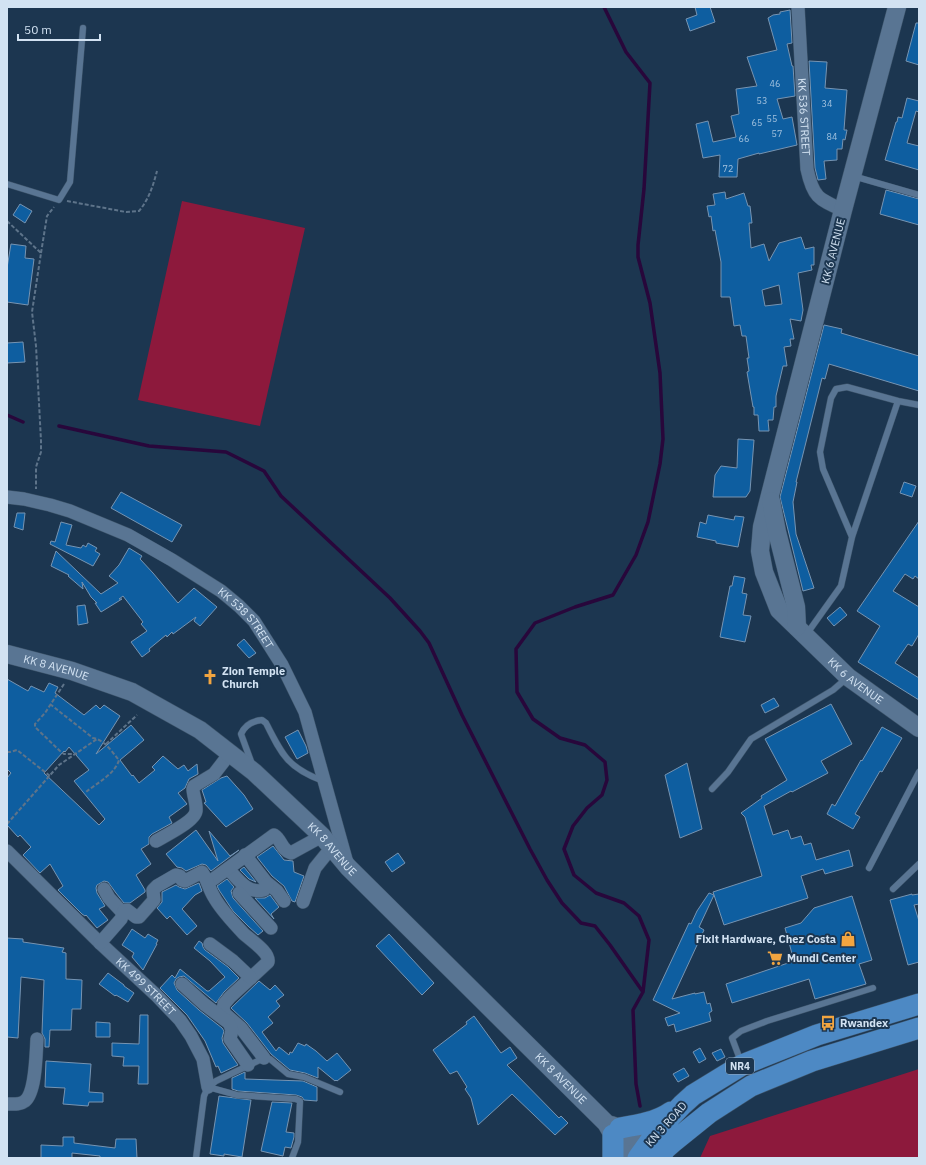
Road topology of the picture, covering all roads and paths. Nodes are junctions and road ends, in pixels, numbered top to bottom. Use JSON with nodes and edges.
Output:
{"nodes":[{"id":1,"x":798,"y":7,"type":"edge"},
{"id":2,"x":897,"y":7,"type":"edge"},
{"id":3,"x":82,"y":28,"type":"dead end"},
{"id":4,"x":157,"y":171,"type":"dead end"},
{"id":5,"x":852,"y":176,"type":"junction"},
{"id":6,"x":7,"y":184,"type":"edge"},
{"id":7,"x":919,"y":195,"type":"edge"},
{"id":8,"x":59,"y":200,"type":"junction"},
{"id":9,"x":843,"y":210,"type":"junction"},
{"id":10,"x":7,"y":221,"type":"edge"},
{"id":11,"x":41,"y":253,"type":"junction"},
{"id":12,"x":898,"y":401,"type":"junction"},
{"id":13,"x":919,"y":405,"type":"edge"},
{"id":14,"x":770,"y":495,"type":"junction"},
{"id":15,"x":7,"y":498,"type":"edge"},
{"id":16,"x":35,"y":502,"type":"junction"},
{"id":17,"x":852,"y":537,"type":"junction"},
{"id":18,"x":801,"y":632,"type":"junction"},
{"id":19,"x":7,"y":654,"type":"edge"},
{"id":20,"x":72,"y":671,"type":"junction"},
{"id":21,"x":848,"y":677,"type":"junction"},
{"id":22,"x":50,"y":704,"type":"junction"},
{"id":23,"x":137,"y":715,"type":"dead end"},
{"id":24,"x":919,"y":727,"type":"edge"},
{"id":25,"x":98,"y":738,"type":"junction"},
{"id":26,"x":106,"y":745,"type":"junction"},
{"id":27,"x":7,"y":752,"type":"edge"},
{"id":28,"x":231,"y":752,"type":"junction"},
{"id":29,"x":77,"y":754,"type":"junction"},
{"id":30,"x":254,"y":772,"type":"junction"},
{"id":31,"x":919,"y":772,"type":"edge"},
{"id":32,"x":50,"y":776,"type":"junction"},
{"id":33,"x":325,"y":782,"type":"junction"},
{"id":34,"x":712,"y":789,"type":"dead end"},
{"id":35,"x":86,"y":792,"type":"dead end"},
{"id":36,"x":7,"y":824,"type":"edge"},
{"id":37,"x":156,"y":841,"type":"dead end"},
{"id":38,"x":327,"y":841,"type":"junction"},
{"id":39,"x":7,"y":851,"type":"edge"},
{"id":40,"x":245,"y":855,"type":"junction"},
{"id":41,"x":919,"y":864,"type":"edge"},
{"id":42,"x":348,"y":867,"type":"junction"},
{"id":43,"x":869,"y":868,"type":"dead end"},
{"id":44,"x":228,"y":869,"type":"junction"},
{"id":45,"x":208,"y":883,"type":"junction"},
{"id":46,"x":266,"y":887,"type":"junction"},
{"id":47,"x":104,"y":889,"type":"dead end"},
{"id":48,"x":893,"y":889,"type":"dead end"},
{"id":49,"x":242,"y":890,"type":"junction"},
{"id":50,"x":284,"y":901,"type":"dead end"},
{"id":51,"x":303,"y":902,"type":"dead end"},
{"id":52,"x":248,"y":904,"type":"junction"},
{"id":53,"x":221,"y":906,"type":"junction"},
{"id":54,"x":123,"y":913,"type":"junction"},
{"id":55,"x":271,"y":928,"type":"dead end"},
{"id":56,"x":100,"y":943,"type":"junction"},
{"id":57,"x":210,"y":944,"type":"dead end"},
{"id":58,"x":251,"y":978,"type":"junction"},
{"id":59,"x":182,"y":984,"type":"dead end"},
{"id":60,"x":873,"y":988,"type":"dead end"},
{"id":61,"x":919,"y":1004,"type":"edge"},
{"id":62,"x":919,"y":1028,"type":"edge"},
{"id":63,"x":37,"y":1039,"type":"dead end"},
{"id":64,"x":264,"y":1058,"type":"junction"},
{"id":65,"x":248,"y":1065,"type":"junction"},
{"id":66,"x":742,"y":1065,"type":"junction"},
{"id":67,"x":208,"y":1087,"type":"junction"},
{"id":68,"x":340,"y":1092,"type":"dead end"},
{"id":69,"x":7,"y":1104,"type":"edge"},
{"id":70,"x":682,"y":1104,"type":"junction"},
{"id":71,"x":613,"y":1129,"type":"junction"},
{"id":72,"x":635,"y":1155,"type":"edge"},
{"id":73,"x":196,"y":1158,"type":"edge"},
{"id":74,"x":292,"y":1158,"type":"edge"}],
"edges":[{"from":1,"to":9,"type":"street","name":"KK 536 STREET"},
{"from":2,"to":5,"type":"main road","name":"KK 6 AVENUE"},
{"from":3,"to":8,"type":"lane"},
{"from":4,"to":8,"type":"path"},
{"from":5,"to":7,"type":"lane"},
{"from":5,"to":9,"type":"main road","name":"KK 6 AVENUE"},
{"from":6,"to":8,"type":"lane"},
{"from":8,"to":11,"type":"path"},
{"from":9,"to":14,"type":"main road","name":"KK 6 AVENUE"},
{"from":10,"to":11,"type":"path"},
{"from":11,"to":16,"type":"path"},
{"from":12,"to":13,"type":"lane"},
{"from":12,"to":17,"type":"lane"},
{"from":12,"to":17,"type":"lane"},
{"from":14,"to":18,"type":"main road","name":"KK 6 AVENUE"},
{"from":14,"to":18,"type":"main road","name":"KK 6 AVENUE"},
{"from":15,"to":16,"type":"street","name":"KK 538 STREET"},
{"from":16,"to":33,"type":"street","name":"KK 538 STREET"},
{"from":17,"to":18,"type":"lane"},
{"from":18,"to":21,"type":"main road","name":"KK 6 AVENUE"},
{"from":19,"to":20,"type":"main road","name":"KK 8 AVENUE"},
{"from":20,"to":22,"type":"path"},
{"from":20,"to":28,"type":"main road","name":"KK 8 AVENUE"},
{"from":21,"to":24,"type":"main road","name":"KK 6 AVENUE"},
{"from":21,"to":34,"type":"lane"},
{"from":22,"to":25,"type":"path"},
{"from":22,"to":29,"type":"path"},
{"from":23,"to":26,"type":"path"},
{"from":25,"to":26,"type":"path"},
{"from":25,"to":29,"type":"path"},
{"from":26,"to":35,"type":"path"},
{"from":27,"to":32,"type":"path"},
{"from":28,"to":30,"type":"main road","name":"KK 8 AVENUE"},
{"from":28,"to":37,"type":"street"},
{"from":29,"to":32,"type":"path"},
{"from":30,"to":33,"type":"lane"},
{"from":30,"to":38,"type":"main road","name":"KK 8 AVENUE"},
{"from":31,"to":43,"type":"lane"},
{"from":32,"to":36,"type":"path"},
{"from":33,"to":42,"type":"street","name":"KK 538 STREET"},
{"from":38,"to":40,"type":"street"},
{"from":38,"to":42,"type":"main road","name":"KK 8 AVENUE"},
{"from":38,"to":51,"type":"street"},
{"from":39,"to":56,"type":"street","name":"KK 499 STREET"},
{"from":40,"to":44,"type":"street"},
{"from":40,"to":46,"type":"street"},
{"from":41,"to":48,"type":"lane"},
{"from":42,"to":71,"type":"main road","name":"KK 8 AVENUE"},
{"from":44,"to":45,"type":"street"},
{"from":44,"to":49,"type":"street"},
{"from":45,"to":53,"type":"street"},
{"from":45,"to":54,"type":"street"},
{"from":46,"to":49,"type":"street"},
{"from":46,"to":50,"type":"street"},
{"from":46,"to":52,"type":"street"},
{"from":47,"to":54,"type":"street"},
{"from":49,"to":52,"type":"street"},
{"from":49,"to":53,"type":"street"},
{"from":52,"to":55,"type":"street"},
{"from":53,"to":58,"type":"street"},
{"from":54,"to":56,"type":"street"},
{"from":56,"to":67,"type":"street","name":"KK 499 STREET"},
{"from":57,"to":58,"type":"street"},
{"from":58,"to":64,"type":"street"},
{"from":59,"to":65,"type":"street"},
{"from":60,"to":66,"type":"lane"},
{"from":61,"to":66,"type":"highway","name":"KN 3 ROAD","number":"NR4"},
{"from":62,"to":72,"type":"highway","name":"KN 3 ROAD","number":"NR4"},
{"from":63,"to":69,"type":"street"},
{"from":64,"to":65,"type":"lane"},
{"from":64,"to":68,"type":"lane"},
{"from":65,"to":67,"type":"lane"},
{"from":66,"to":70,"type":"highway","name":"KN 3 ROAD","number":"NR4"},
{"from":67,"to":73,"type":"lane","name":"KK 499 STREET"},
{"from":67,"to":74,"type":"lane"},
{"from":70,"to":71,"type":"highway"},
{"from":70,"to":72,"type":"highway","name":"KN 3 ROAD","number":"NR4"},
{"from":71,"to":72,"type":"highway"},
{"from":71,"to":72,"type":"main road","name":"KK 8 AVENUE"}]}
